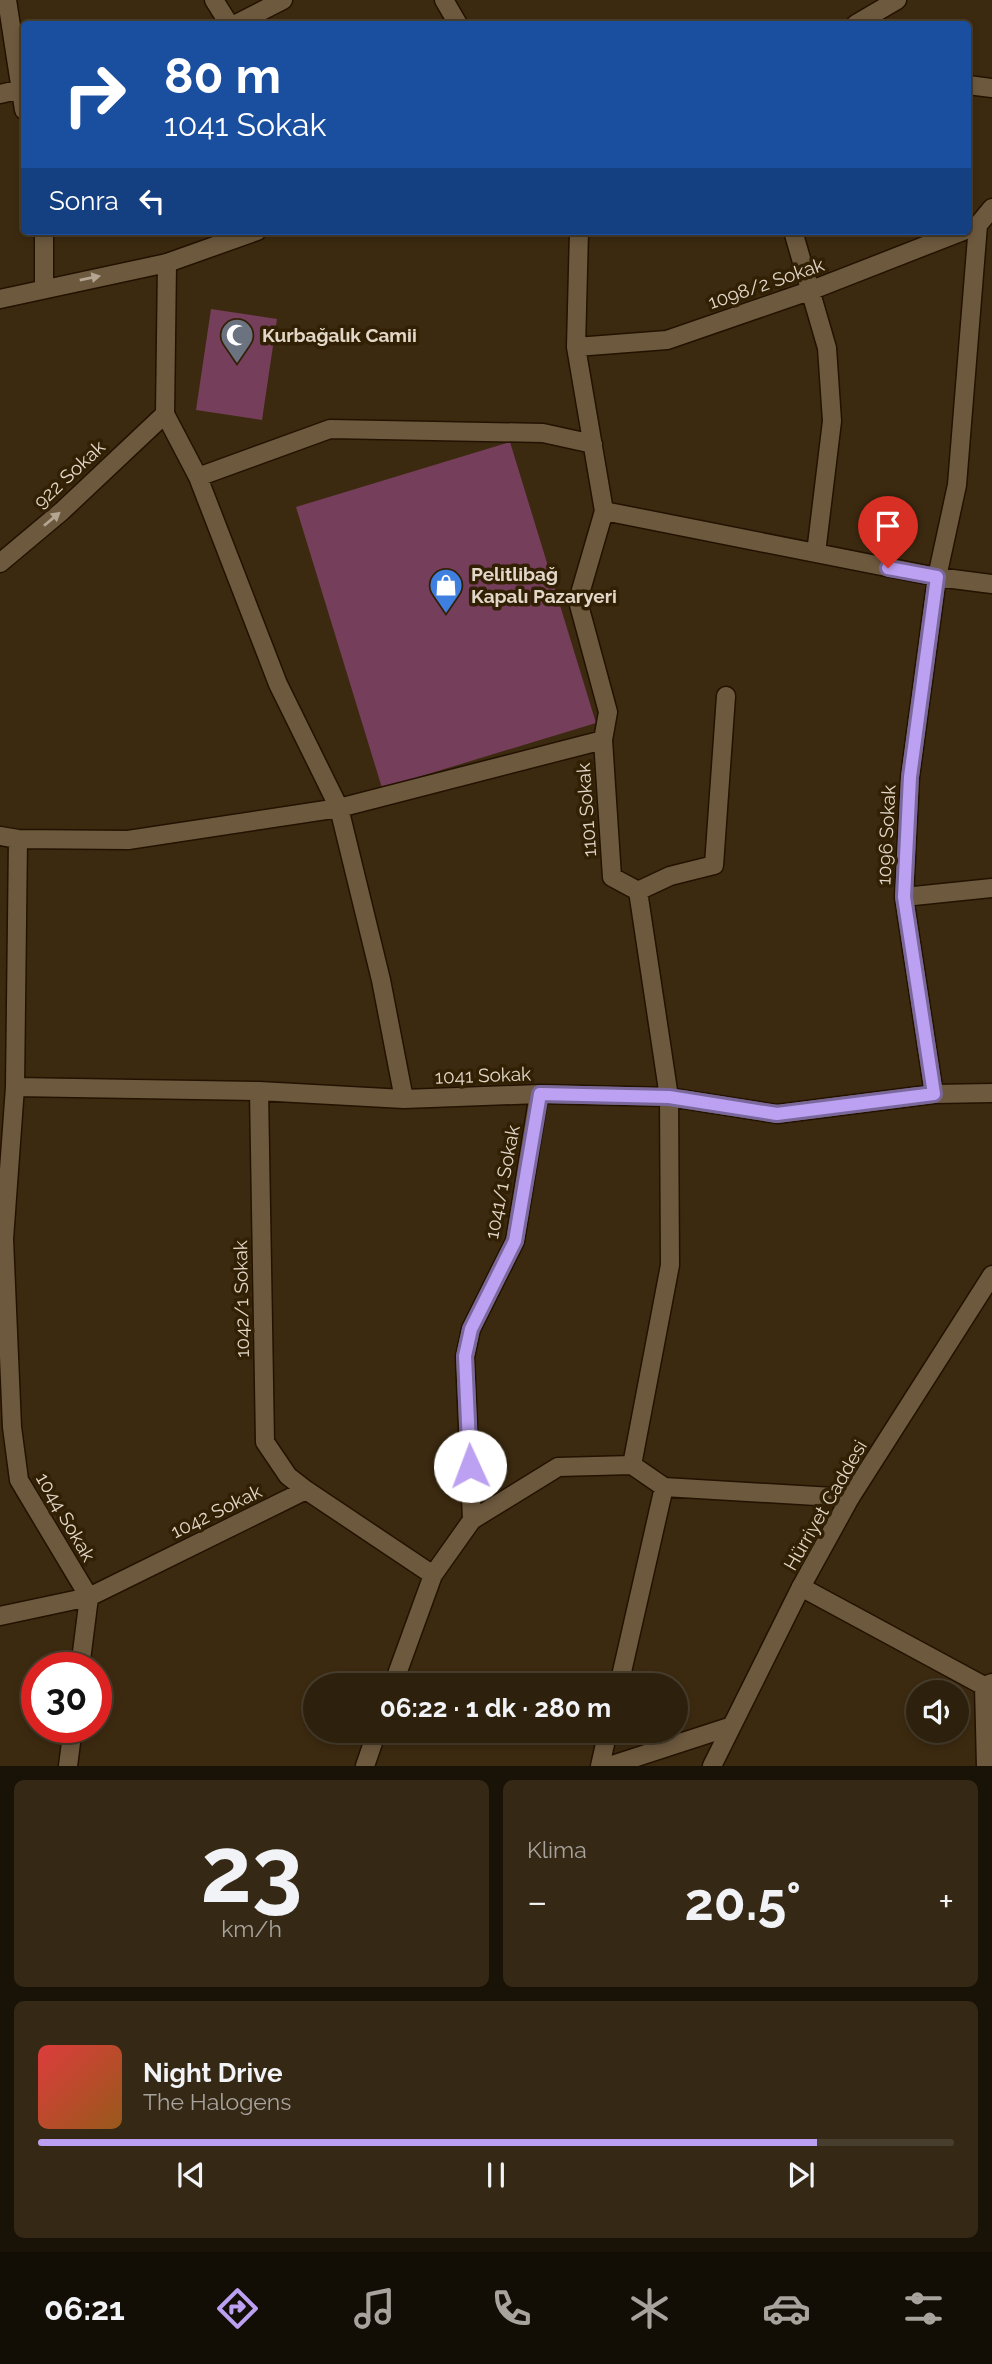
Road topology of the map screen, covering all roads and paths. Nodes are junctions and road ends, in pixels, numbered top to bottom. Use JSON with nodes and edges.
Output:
{"nodes":[{"id":1,"x":7,"y":0,"type":"edge"},
{"id":2,"x":214,"y":0,"type":"edge"},
{"id":3,"x":283,"y":0,"type":"edge"},
{"id":4,"x":444,"y":0,"type":"edge"},
{"id":5,"x":897,"y":0,"type":"edge"},
{"id":6,"x":227,"y":21,"type":"edge"},
{"id":7,"x":242,"y":21,"type":"edge"},
{"id":8,"x":456,"y":21,"type":"edge"},
{"id":9,"x":861,"y":21,"type":"edge"},
{"id":10,"x":971,"y":85,"type":"edge"},
{"id":11,"x":992,"y":88,"type":"edge"},
{"id":12,"x":21,"y":89,"type":"joint"},
{"id":13,"x":0,"y":94,"type":"edge"},
{"id":14,"x":992,"y":208,"type":"edge"},
{"id":15,"x":971,"y":227,"type":"edge"},
{"id":16,"x":44,"y":235,"type":"edge"},
{"id":17,"x":245,"y":235,"type":"edge"},
{"id":18,"x":579,"y":235,"type":"edge"},
{"id":19,"x":794,"y":235,"type":"edge"},
{"id":20,"x":952,"y":235,"type":"edge"},
{"id":21,"x":970,"y":235,"type":"edge"},
{"id":22,"x":167,"y":262,"type":"junction"},
{"id":23,"x":44,"y":288,"type":"junction"},
{"id":24,"x":812,"y":290,"type":"junction"},
{"id":25,"x":0,"y":299,"type":"edge"},
{"id":26,"x":576,"y":347,"type":"junction"},
{"id":27,"x":165,"y":414,"type":"junction"},
{"id":28,"x":593,"y":444,"type":"junction"},
{"id":29,"x":198,"y":477,"type":"junction"},
{"id":30,"x":604,"y":511,"type":"junction"},
{"id":31,"x":816,"y":553,"type":"junction"},
{"id":32,"x":0,"y":564,"type":"edge"},
{"id":33,"x":937,"y":577,"type":"junction"},
{"id":34,"x":992,"y":584,"type":"edge"},
{"id":35,"x":726,"y":696,"type":"dead end"},
{"id":36,"x":603,"y":740,"type":"junction"},
{"id":37,"x":339,"y":808,"type":"junction"},
{"id":38,"x":9,"y":837,"type":"edge"},
{"id":39,"x":992,"y":888,"type":"edge"},
{"id":40,"x":638,"y":891,"type":"junction"},
{"id":41,"x":904,"y":897,"type":"junction"},
{"id":42,"x":15,"y":1087,"type":"junction"},
{"id":43,"x":259,"y":1091,"type":"junction"},
{"id":44,"x":992,"y":1093,"type":"edge"},
{"id":45,"x":540,"y":1094,"type":"junction"},
{"id":46,"x":934,"y":1094,"type":"junction"},
{"id":47,"x":669,"y":1097,"type":"junction"},
{"id":48,"x":404,"y":1099,"type":"junction"},
{"id":49,"x":992,"y":1275,"type":"edge"},
{"id":50,"x":6,"y":1428,"type":"edge"},
{"id":51,"x":632,"y":1465,"type":"junction"},
{"id":52,"x":664,"y":1487,"type":"junction"},
{"id":53,"x":306,"y":1490,"type":"junction"},
{"id":54,"x":850,"y":1498,"type":"junction"},
{"id":55,"x":472,"y":1520,"type":"junction"},
{"id":56,"x":433,"y":1575,"type":"junction"},
{"id":57,"x":801,"y":1587,"type":"junction"},
{"id":58,"x":89,"y":1597,"type":"junction"},
{"id":59,"x":0,"y":1616,"type":"edge"},
{"id":60,"x":82,"y":1652,"type":"edge"},
{"id":61,"x":397,"y":1673,"type":"edge"},
{"id":62,"x":622,"y":1673,"type":"edge"},
{"id":63,"x":988,"y":1684,"type":"edge"},
{"id":64,"x":729,"y":1727,"type":"junction"},
{"id":65,"x":71,"y":1743,"type":"edge"},
{"id":66,"x":373,"y":1743,"type":"edge"},
{"id":67,"x":605,"y":1743,"type":"edge"},
{"id":68,"x":68,"y":1766,"type":"edge"},
{"id":69,"x":365,"y":1766,"type":"edge"},
{"id":70,"x":600,"y":1766,"type":"edge"},
{"id":71,"x":609,"y":1766,"type":"edge"},
{"id":72,"x":712,"y":1766,"type":"edge"},
{"id":73,"x":986,"y":1766,"type":"edge"}],
"edges":[{"from":1,"to":12,"type":"street"},
{"from":2,"to":6,"type":"street"},
{"from":3,"to":7,"type":"street"},
{"from":4,"to":8,"type":"street"},
{"from":5,"to":9,"type":"street"},
{"from":10,"to":11,"type":"street"},
{"from":12,"to":13,"type":"street"},
{"from":14,"to":15,"type":"street","name":"1098/2 Sokak"},
{"from":16,"to":23,"type":"street"},
{"from":17,"to":22,"type":"street"},
{"from":18,"to":26,"type":"street"},
{"from":19,"to":24,"type":"street"},
{"from":20,"to":24,"type":"street","name":"1098/2 Sokak"},
{"from":21,"to":33,"type":"street","name":"1096 Sokak"},
{"from":23,"to":22,"type":"street","one_way":true},
{"from":22,"to":27,"type":"street"},
{"from":23,"to":25,"type":"street"},
{"from":24,"to":26,"type":"street","name":"1098/2 Sokak"},
{"from":24,"to":31,"type":"street"},
{"from":26,"to":28,"type":"street"},
{"from":27,"to":29,"type":"street"},
{"from":32,"to":27,"type":"street","name":"922 Sokak","one_way":true},
{"from":28,"to":29,"type":"street"},
{"from":28,"to":30,"type":"street"},
{"from":29,"to":37,"type":"street"},
{"from":30,"to":31,"type":"street"},
{"from":30,"to":36,"type":"street","name":"1101 Sokak"},
{"from":31,"to":33,"type":"street"},
{"from":33,"to":34,"type":"street"},
{"from":33,"to":41,"type":"street","name":"1096 Sokak"},
{"from":35,"to":40,"type":"street"},
{"from":36,"to":37,"type":"street"},
{"from":36,"to":40,"type":"street","name":"1101 Sokak"},
{"from":37,"to":38,"type":"street"},
{"from":37,"to":48,"type":"street"},
{"from":38,"to":42,"type":"street","name":"1044 Sokak"},
{"from":39,"to":41,"type":"street"},
{"from":40,"to":47,"type":"street"},
{"from":41,"to":46,"type":"street","name":"1096 Sokak"},
{"from":42,"to":43,"type":"street","name":"1041 Sokak"},
{"from":42,"to":50,"type":"street","name":"1044 Sokak"},
{"from":43,"to":48,"type":"street","name":"1041 Sokak"},
{"from":43,"to":53,"type":"street","name":"1042/1 Sokak"},
{"from":44,"to":46,"type":"street","name":"1041 Sokak"},
{"from":45,"to":47,"type":"street","name":"1041 Sokak"},
{"from":45,"to":48,"type":"street","name":"1041 Sokak"},
{"from":45,"to":55,"type":"street","name":"1041/1 Sokak"},
{"from":46,"to":47,"type":"street","name":"1041 Sokak"},
{"from":47,"to":51,"type":"street"},
{"from":49,"to":54,"type":"street","name":"Hürriyet Caddesi"},
{"from":50,"to":58,"type":"street","name":"1044 Sokak"},
{"from":51,"to":52,"type":"street"},
{"from":51,"to":55,"type":"street"},
{"from":52,"to":54,"type":"street"},
{"from":52,"to":62,"type":"street"},
{"from":53,"to":56,"type":"street"},
{"from":53,"to":58,"type":"street","name":"1042 Sokak"},
{"from":54,"to":57,"type":"street","name":"Hürriyet Caddesi"},
{"from":55,"to":56,"type":"street"},
{"from":56,"to":61,"type":"street"},
{"from":57,"to":63,"type":"street"},
{"from":57,"to":64,"type":"street","name":"Hürriyet Caddesi"},
{"from":58,"to":59,"type":"street","name":"1042 Sokak"},
{"from":58,"to":60,"type":"street"},
{"from":63,"to":73,"type":"street"},
{"from":64,"to":71,"type":"street"},
{"from":64,"to":72,"type":"street","name":"Hürriyet Caddesi"},
{"from":65,"to":68,"type":"street"},
{"from":66,"to":69,"type":"street"},
{"from":67,"to":70,"type":"street"}]}
